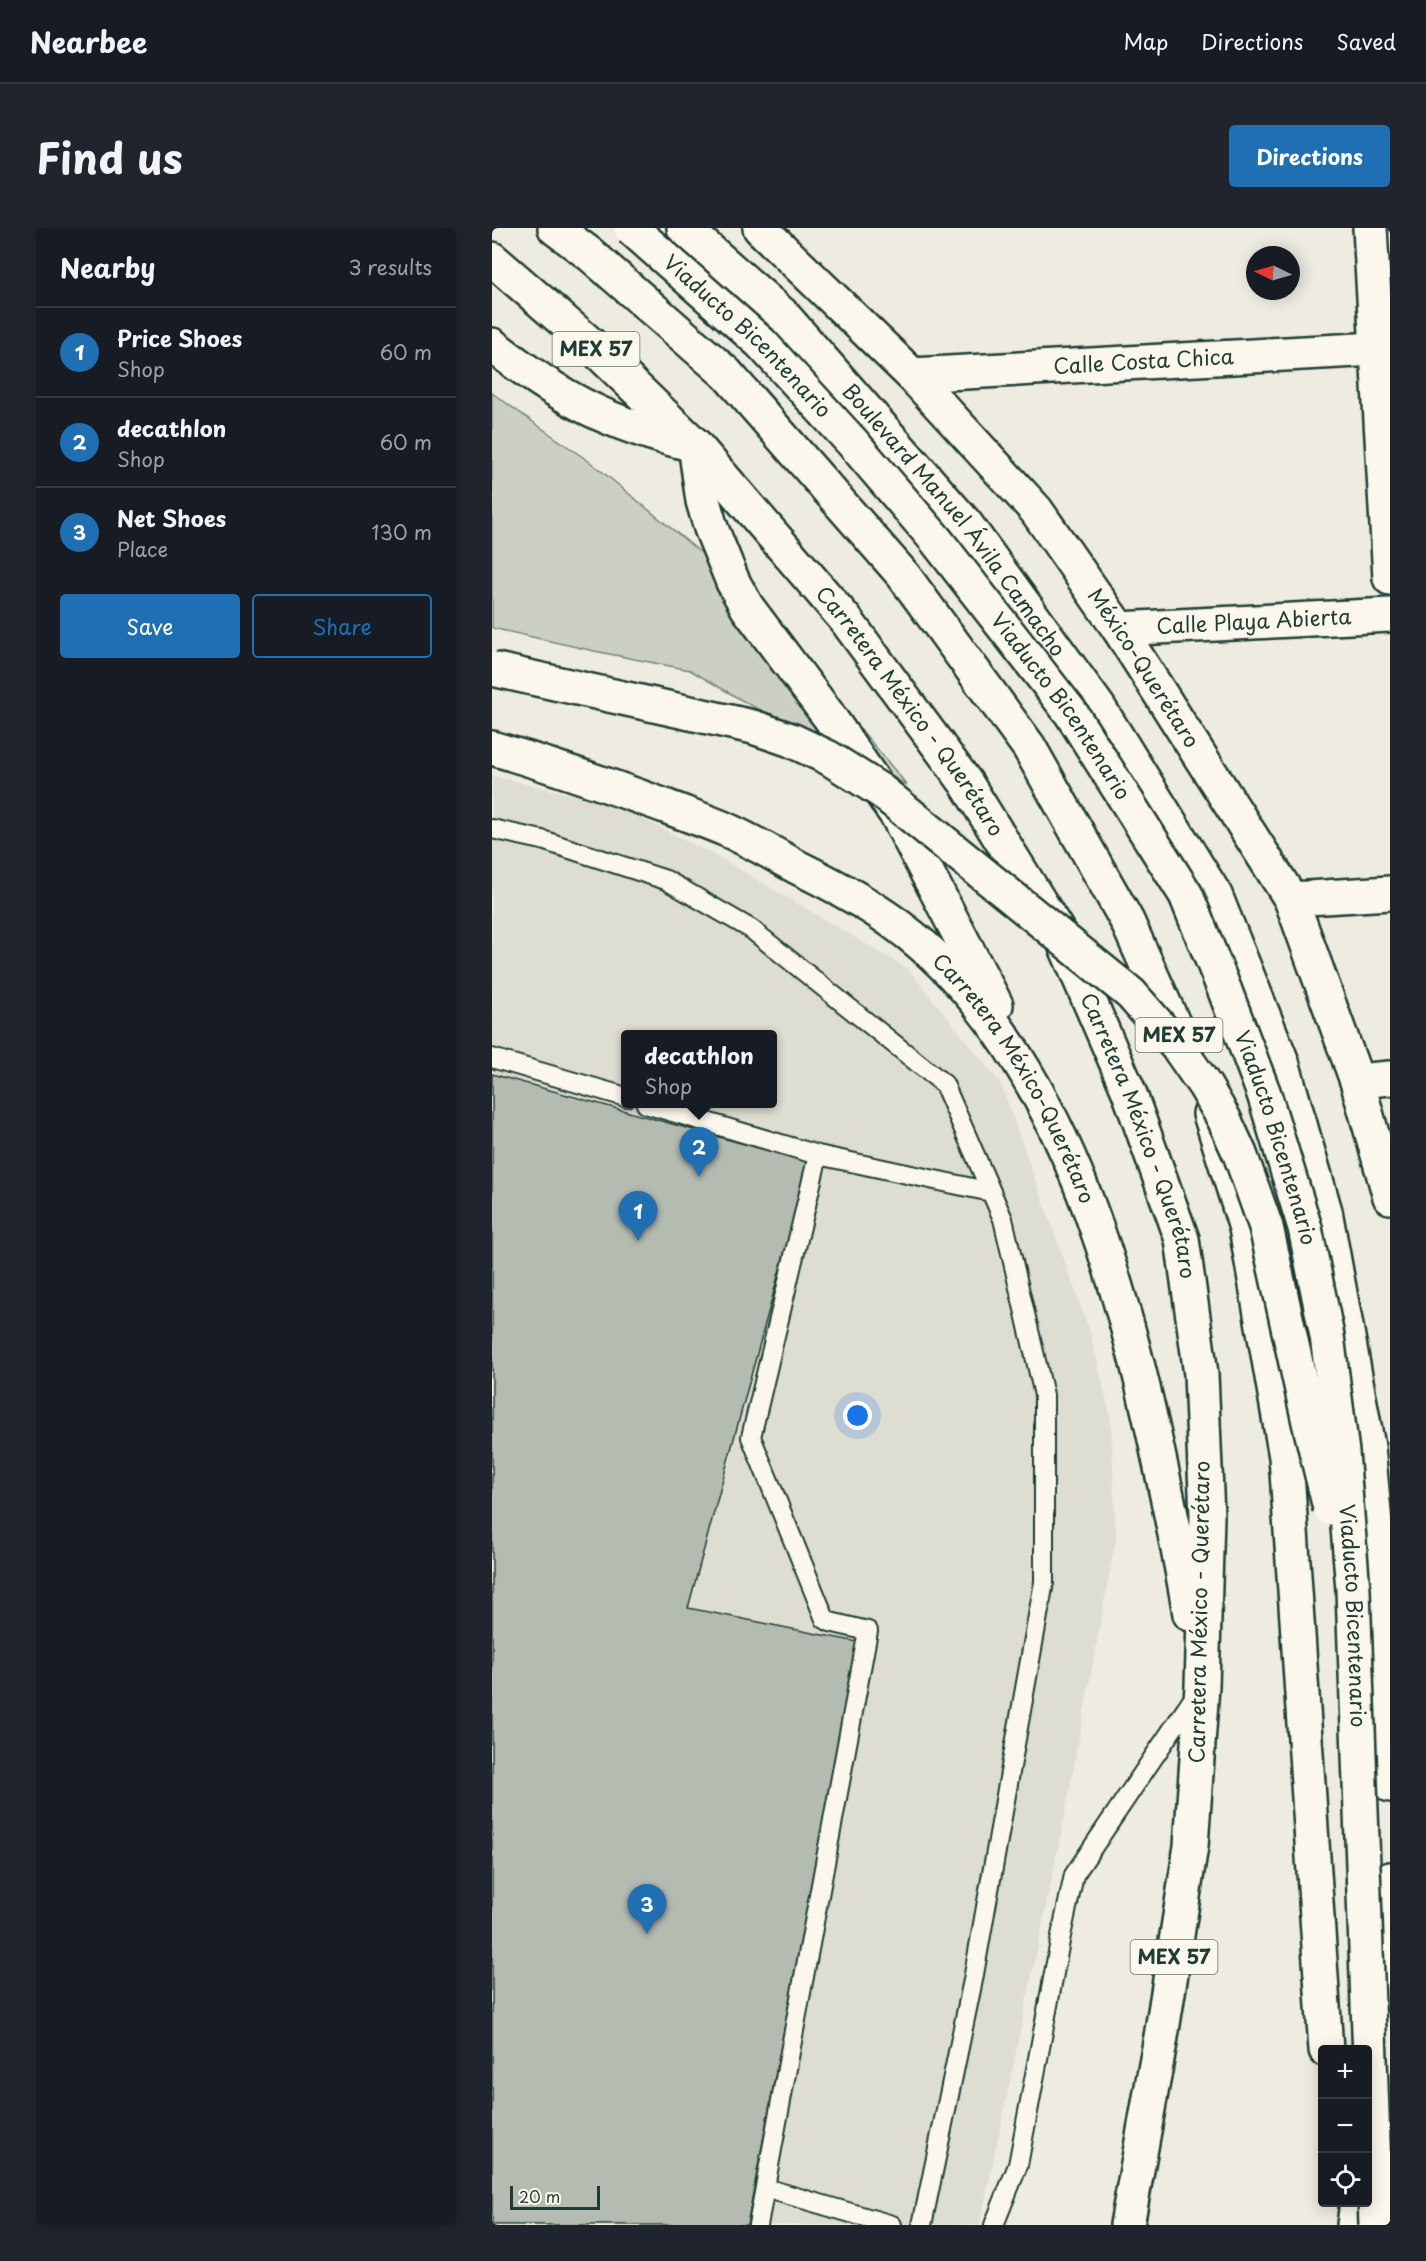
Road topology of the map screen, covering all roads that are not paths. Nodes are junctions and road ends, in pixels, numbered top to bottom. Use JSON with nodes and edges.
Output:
{"nodes":[{"id":1,"x":555,"y":228,"type":"edge"},
{"id":2,"x":631,"y":228,"type":"edge"},
{"id":3,"x":684,"y":228,"type":"edge"},
{"id":4,"x":760,"y":228,"type":"edge"},
{"id":5,"x":1370,"y":228,"type":"edge"},
{"id":6,"x":492,"y":259,"type":"edge"},
{"id":7,"x":492,"y":345,"type":"edge"},
{"id":8,"x":1376,"y":349,"type":"junction"},
{"id":9,"x":912,"y":375,"type":"junction"},
{"id":10,"x":695,"y":445,"type":"junction"},
{"id":11,"x":1390,"y":578,"type":"edge"},
{"id":12,"x":1390,"y":615,"type":"edge"},
{"id":13,"x":1119,"y":629,"type":"junction"},
{"id":14,"x":492,"y":669,"type":"edge"},
{"id":15,"x":492,"y":748,"type":"edge"},
{"id":16,"x":492,"y":829,"type":"edge"},
{"id":17,"x":1390,"y":893,"type":"edge"},
{"id":18,"x":1291,"y":899,"type":"junction"},
{"id":19,"x":492,"y":1058,"type":"edge"},
{"id":20,"x":1390,"y":1078,"type":"edge"},
{"id":21,"x":1356,"y":1081,"type":"junction"},
{"id":22,"x":621,"y":1096,"type":"edge"},
{"id":23,"x":659,"y":1108,"type":"edge"},
{"id":24,"x":1047,"y":1113,"type":"junction"},
{"id":25,"x":818,"y":1155,"type":"junction"},
{"id":26,"x":991,"y":1192,"type":"junction"},
{"id":27,"x":1390,"y":1197,"type":"edge"},
{"id":28,"x":1353,"y":1590,"type":"junction"},
{"id":29,"x":1202,"y":1686,"type":"junction"},
{"id":30,"x":1390,"y":1785,"type":"edge"},
{"id":31,"x":1390,"y":1879,"type":"edge"},
{"id":32,"x":1326,"y":2045,"type":"edge"},
{"id":33,"x":1372,"y":2058,"type":"edge"},
{"id":34,"x":765,"y":2188,"type":"junction"},
{"id":35,"x":1335,"y":2207,"type":"edge"},
{"id":36,"x":1356,"y":2207,"type":"edge"},
{"id":37,"x":758,"y":2225,"type":"edge"},
{"id":38,"x":892,"y":2225,"type":"edge"},
{"id":39,"x":922,"y":2225,"type":"edge"},
{"id":40,"x":993,"y":2225,"type":"edge"},
{"id":41,"x":1127,"y":2225,"type":"edge"},
{"id":42,"x":1336,"y":2225,"type":"edge"},
{"id":43,"x":1354,"y":2225,"type":"edge"},
{"id":44,"x":1376,"y":2225,"type":"edge"}],
"edges":[{"from":1,"to":32,"type":"main road","number":"MEX 57"},
{"from":2,"to":28,"type":"main road","name":"Viaducto Bicentenario","bridge":true},
{"from":3,"to":30,"type":"main road","name":"Boulevard Manuel Ávila Camacho"},
{"from":4,"to":9,"type":"main road","name":"México-Querétaro"},
{"from":5,"to":8,"type":"main road"},
{"from":6,"to":10,"type":"main road","name":"Carretera México - Querétaro","number":"MEX 57"},
{"from":7,"to":10,"type":"main road"},
{"from":8,"to":9,"type":"main road","name":"Calle Costa Chica"},
{"from":8,"to":11,"type":"main road"},
{"from":9,"to":13,"type":"main road","name":"México-Querétaro"},
{"from":10,"to":24,"type":"main road"},
{"from":10,"to":29,"type":"main road","name":"Carretera México - Querétaro","number":"MEX 57"},
{"from":12,"to":13,"type":"main road","name":"Calle Playa Abierta"},
{"from":13,"to":18,"type":"main road","name":"México-Querétaro"},
{"from":14,"to":28,"type":"main road","bridge":true},
{"from":15,"to":24,"type":"main road","name":"Carretera México-Querétaro"},
{"from":16,"to":26,"type":"lane"},
{"from":17,"to":18,"type":"main road"},
{"from":18,"to":21,"type":"main road","name":"México-Querétaro"},
{"from":19,"to":22,"type":"lane"},
{"from":20,"to":21,"type":"main road"},
{"from":21,"to":27,"type":"main road","name":"México-Querétaro"},
{"from":23,"to":25,"type":"lane"},
{"from":24,"to":29,"type":"main road","name":"Carretera México-Querétaro"},
{"from":25,"to":26,"type":"lane"},
{"from":25,"to":34,"type":"lane"},
{"from":26,"to":39,"type":"lane"},
{"from":28,"to":44,"type":"main road","name":"Viaducto Bicentenario","bridge":true},
{"from":29,"to":40,"type":"lane"},
{"from":29,"to":41,"type":"main road","name":"Carretera México - Querétaro","number":"MEX 57"},
{"from":31,"to":33,"type":"main road"},
{"from":34,"to":37,"type":"lane"},
{"from":34,"to":38,"type":"lane"},
{"from":35,"to":42,"type":"main road"},
{"from":36,"to":43,"type":"main road"}]}
